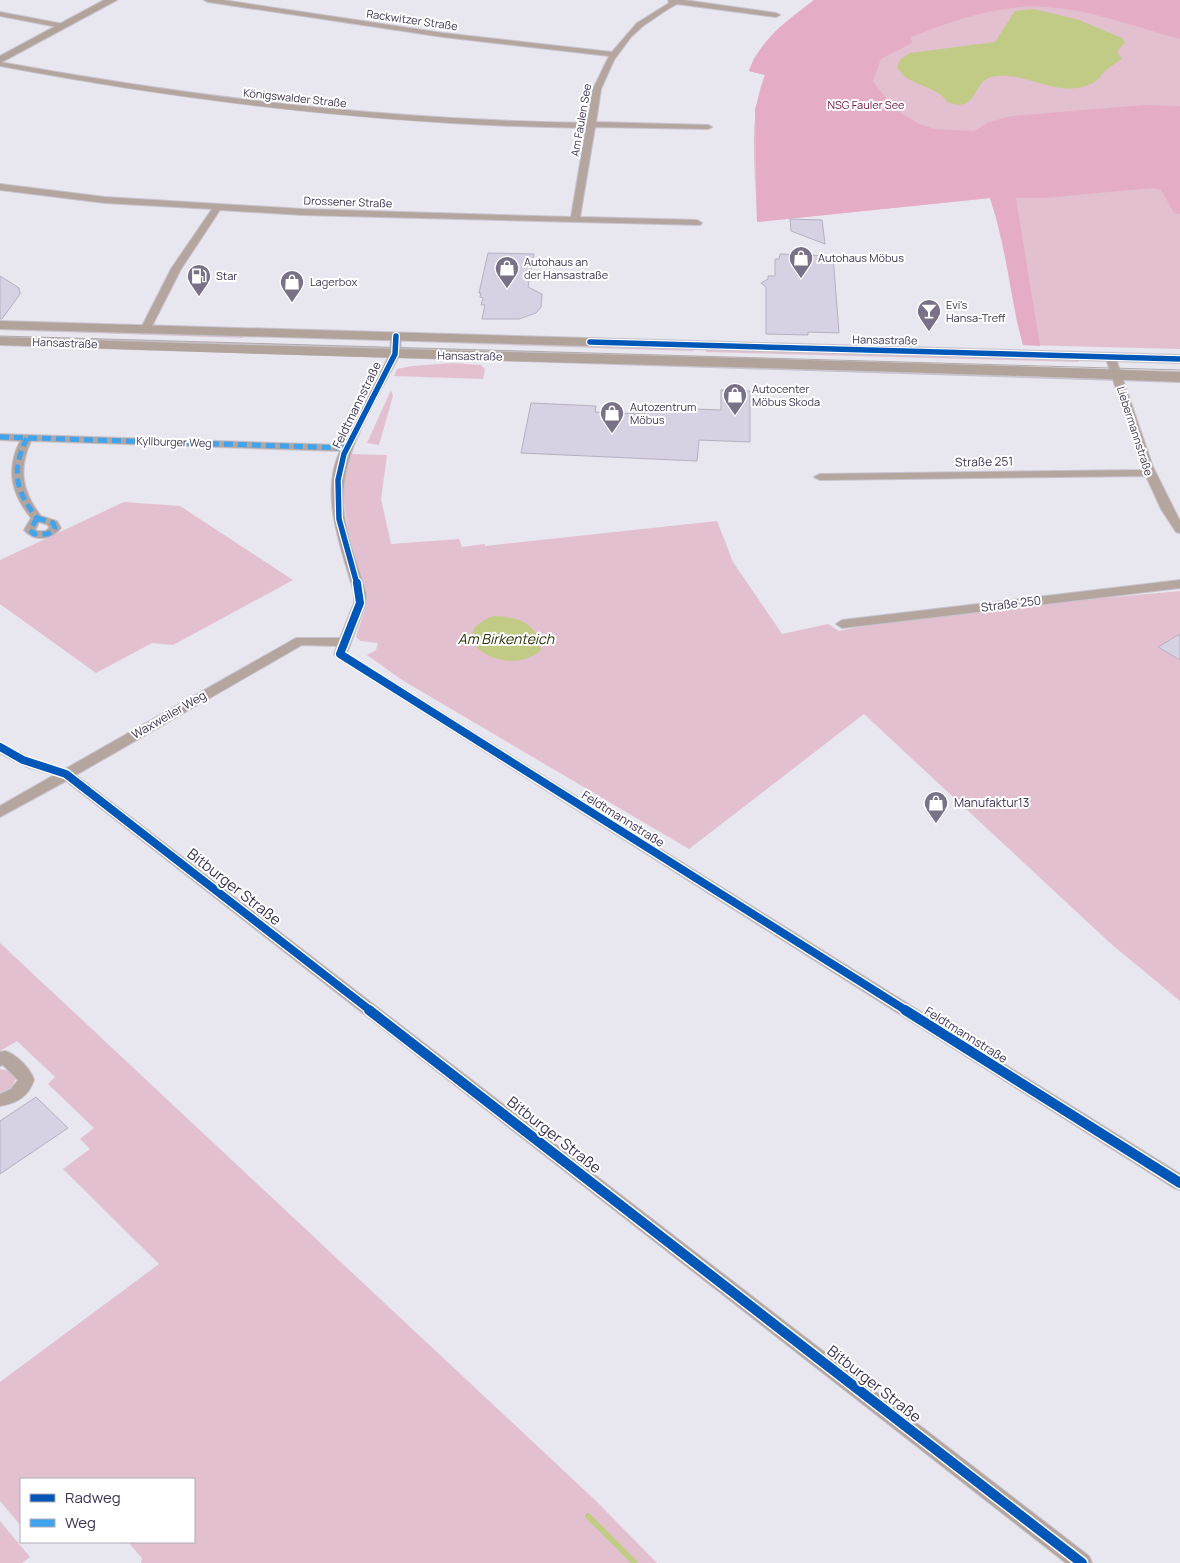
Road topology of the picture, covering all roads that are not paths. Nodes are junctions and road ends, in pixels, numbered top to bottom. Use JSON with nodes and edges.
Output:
{"nodes":[{"id":1,"x":112,"y":0,"type":"edge"},
{"id":2,"x":208,"y":0,"type":"edge"},
{"id":3,"x":666,"y":0,"type":"edge"},
{"id":4,"x":678,"y":1,"type":"edge"},
{"id":5,"x":0,"y":14,"type":"edge"},
{"id":6,"x":776,"y":15,"type":"dead end"},
{"id":7,"x":63,"y":26,"type":"junction"},
{"id":8,"x":613,"y":54,"type":"junction"},
{"id":9,"x":0,"y":60,"type":"edge"},
{"id":10,"x":0,"y":64,"type":"edge"},
{"id":11,"x":591,"y":125,"type":"junction"},
{"id":12,"x":708,"y":127,"type":"dead end"},
{"id":13,"x":0,"y":187,"type":"edge"},
{"id":14,"x":216,"y":208,"type":"junction"},
{"id":15,"x":575,"y":219,"type":"junction"},
{"id":16,"x":697,"y":223,"type":"dead end"},
{"id":17,"x":0,"y":325,"type":"edge"},
{"id":18,"x":145,"y":330,"type":"junction"},
{"id":19,"x":396,"y":336,"type":"junction"},
{"id":20,"x":0,"y":341,"type":"edge"},
{"id":21,"x":394,"y":354,"type":"junction"},
{"id":22,"x":1110,"y":356,"type":"junction"},
{"id":23,"x":1180,"y":359,"type":"edge"},
{"id":24,"x":1116,"y":375,"type":"junction"},
{"id":25,"x":1180,"y":377,"type":"edge"},
{"id":26,"x":0,"y":437,"type":"edge"},
{"id":27,"x":26,"y":438,"type":"junction"},
{"id":28,"x":348,"y":448,"type":"junction"},
{"id":29,"x":1148,"y":474,"type":"junction"},
{"id":30,"x":820,"y":477,"type":"dead end"},
{"id":31,"x":37,"y":518,"type":"dead end"},
{"id":32,"x":1180,"y":530,"type":"edge"},
{"id":33,"x":1180,"y":584,"type":"edge"},
{"id":34,"x":842,"y":624,"type":"dead end"},
{"id":35,"x":344,"y":642,"type":"junction"},
{"id":36,"x":0,"y":747,"type":"edge"},
{"id":37,"x":66,"y":774,"type":"junction"},
{"id":38,"x":0,"y":812,"type":"edge"},
{"id":39,"x":0,"y":1060,"type":"edge"},
{"id":40,"x":0,"y":1100,"type":"edge"},
{"id":41,"x":1180,"y":1183,"type":"edge"},
{"id":42,"x":1082,"y":1563,"type":"edge"}],
"edges":[{"from":1,"to":7,"type":"main road"},
{"from":2,"to":8,"type":"street","name":"Rackwitzer Straße"},
{"from":3,"to":4,"type":"street"},
{"from":4,"to":6,"type":"street"},
{"from":4,"to":8,"type":"street","name":"Am Faulen See"},
{"from":5,"to":7,"type":"street"},
{"from":7,"to":9,"type":"main road"},
{"from":8,"to":11,"type":"street","name":"Am Faulen See"},
{"from":10,"to":11,"type":"street","name":"Königswalder Straße"},
{"from":11,"to":12,"type":"street","name":"Königswalder Straße"},
{"from":11,"to":15,"type":"street","name":"Am Faulen See"},
{"from":13,"to":14,"type":"street","name":"Drossener Straße"},
{"from":14,"to":15,"type":"street","name":"Drossener Straße"},
{"from":14,"to":18,"type":"street"},
{"from":15,"to":16,"type":"street","name":"Drossener Straße"},
{"from":17,"to":18,"type":"main road","name":"Hansastraße"},
{"from":18,"to":19,"type":"main road","name":"Hansastraße"},
{"from":19,"to":21,"type":"street","name":"Feldtmannstraße"},
{"from":19,"to":22,"type":"main road","name":"Hansastraße"},
{"from":20,"to":21,"type":"main road","name":"Hansastraße"},
{"from":21,"to":24,"type":"main road","name":"Hansastraße"},
{"from":21,"to":28,"type":"street","name":"Feldtmannstraße"},
{"from":22,"to":23,"type":"main road","name":"Hansastraße"},
{"from":22,"to":24,"type":"street","name":"Liebermannstraße"},
{"from":24,"to":25,"type":"main road","name":"Hansastraße"},
{"from":24,"to":29,"type":"street","name":"Liebermannstraße"},
{"from":26,"to":27,"type":"street","name":"Kyllburger Weg"},
{"from":27,"to":28,"type":"street","name":"Kyllburger Weg"},
{"from":27,"to":31,"type":"street"},
{"from":28,"to":35,"type":"street","name":"Feldtmannstraße"},
{"from":29,"to":30,"type":"street","name":"Straße 251"},
{"from":29,"to":32,"type":"street","name":"Liebermannstraße"},
{"from":33,"to":34,"type":"street","name":"Straße 250"},
{"from":35,"to":37,"type":"street","name":"Waxweiler Weg"},
{"from":35,"to":41,"type":"street","name":"Feldtmannstraße"},
{"from":36,"to":37,"type":"street","name":"Bitburger Straße"},
{"from":37,"to":38,"type":"street","name":"Waxweiler Weg"},
{"from":37,"to":42,"type":"street","name":"Bitburger Straße"},
{"from":39,"to":40,"type":"street"}]}
